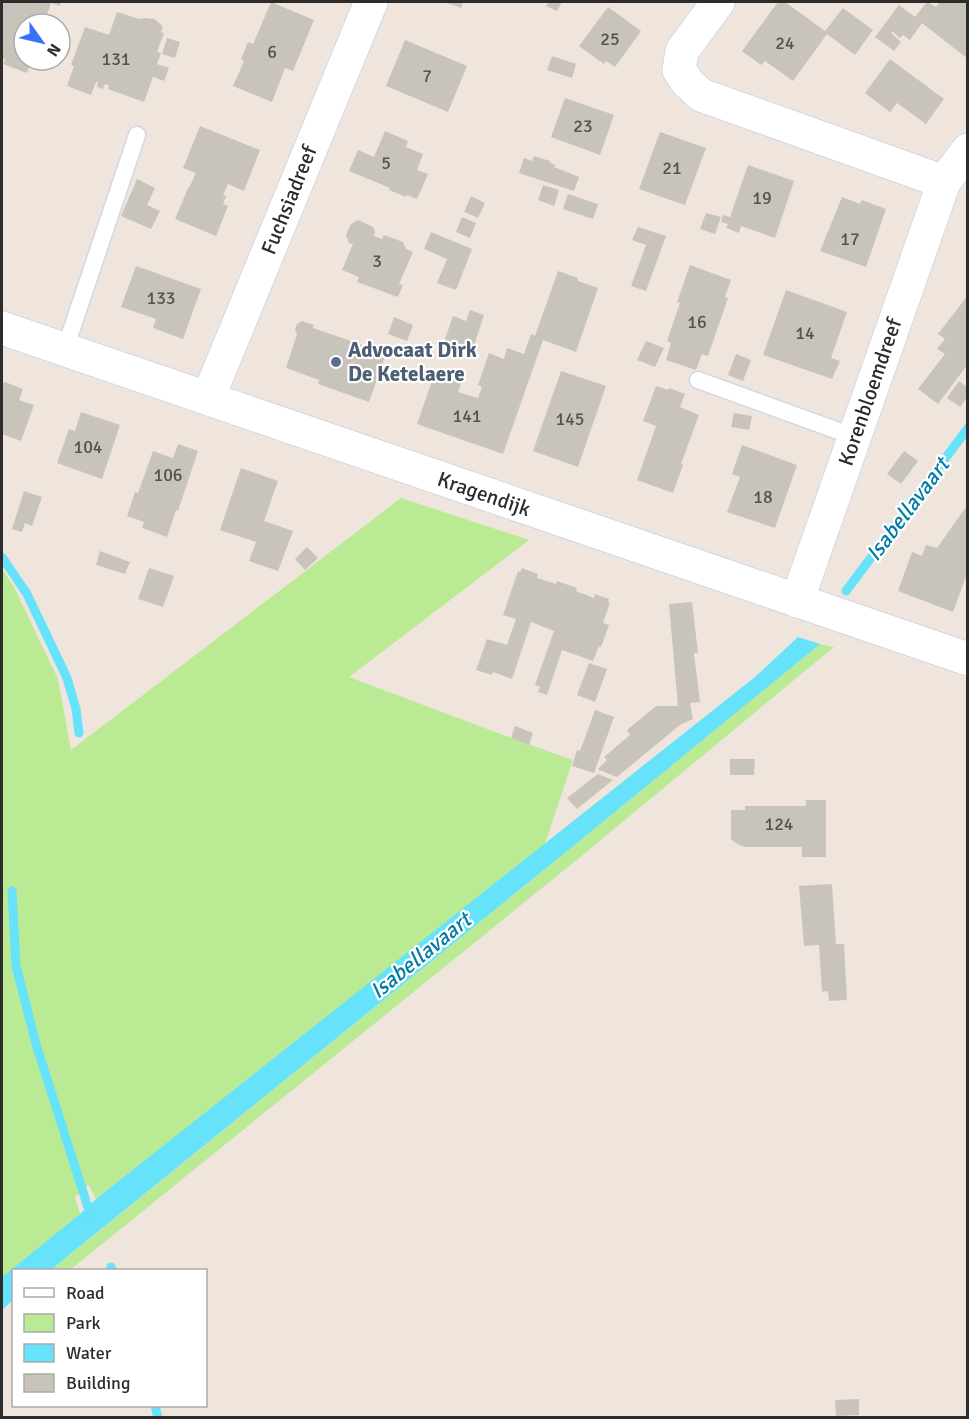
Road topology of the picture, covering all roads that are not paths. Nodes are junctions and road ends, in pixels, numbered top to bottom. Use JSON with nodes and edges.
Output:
{"nodes":[{"id":1,"x":371,"y":2,"type":"edge"},
{"id":2,"x":718,"y":2,"type":"edge"},
{"id":3,"x":137,"y":135,"type":"dead end"},
{"id":4,"x":968,"y":150,"type":"edge"},
{"id":5,"x":944,"y":182,"type":"junction"},
{"id":6,"x":2,"y":328,"type":"edge"},
{"id":7,"x":65,"y":349,"type":"junction"},
{"id":8,"x":698,"y":380,"type":"dead end"},
{"id":9,"x":208,"y":398,"type":"junction"},
{"id":10,"x":855,"y":436,"type":"junction"},
{"id":11,"x":797,"y":601,"type":"junction"},
{"id":12,"x":968,"y":659,"type":"edge"}],
"edges":[{"from":1,"to":9,"type":"street","name":"Fuchsiadreef"},
{"from":2,"to":5,"type":"street"},
{"from":3,"to":7,"type":"lane"},
{"from":4,"to":5,"type":"street","name":"Korenbloemdreef"},
{"from":5,"to":10,"type":"street","name":"Korenbloemdreef"},
{"from":6,"to":7,"type":"street","name":"Kragendijk"},
{"from":7,"to":9,"type":"street","name":"Kragendijk"},
{"from":8,"to":10,"type":"lane"},
{"from":9,"to":11,"type":"street","name":"Kragendijk"},
{"from":10,"to":11,"type":"street","name":"Korenbloemdreef"},
{"from":11,"to":12,"type":"street","name":"Kragendijk"}]}
